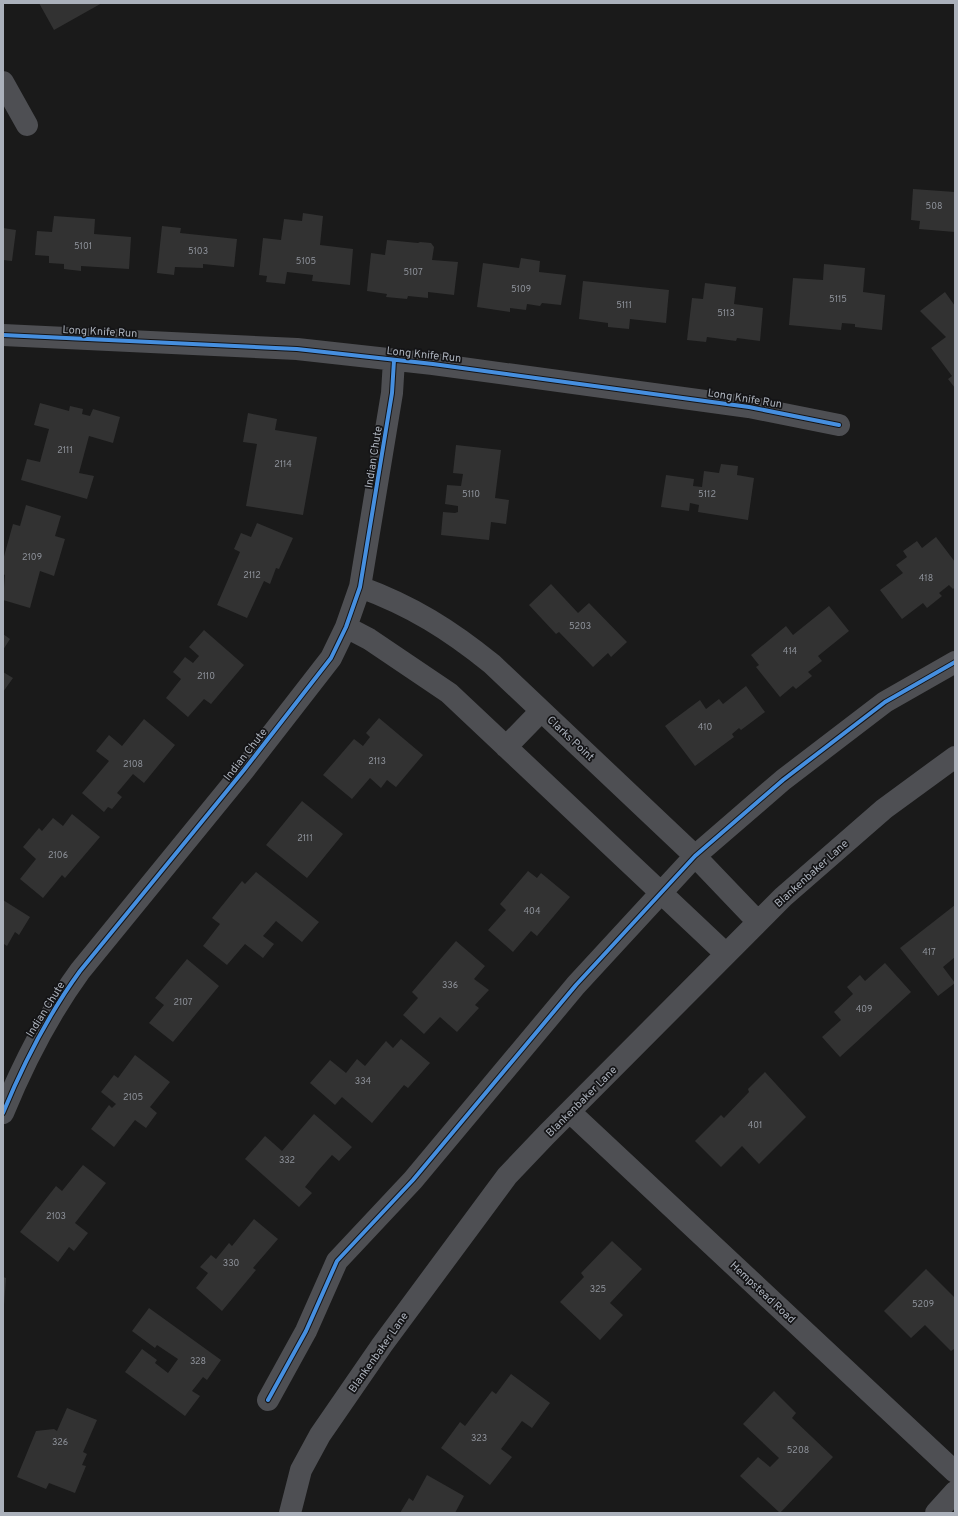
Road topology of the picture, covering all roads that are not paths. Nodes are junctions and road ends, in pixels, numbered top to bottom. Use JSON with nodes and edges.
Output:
{"nodes":[{"id":1,"x":3,"y":82,"type":"edge"},
{"id":2,"x":27,"y":125,"type":"dead end"},
{"id":3,"x":3,"y":335,"type":"edge"},
{"id":4,"x":394,"y":360,"type":"junction"},
{"id":5,"x":839,"y":425,"type":"dead end"},
{"id":6,"x":360,"y":587,"type":"junction"},
{"id":7,"x":346,"y":627,"type":"junction"},
{"id":8,"x":955,"y":662,"type":"edge"},
{"id":9,"x":541,"y":711,"type":"junction"},
{"id":10,"x":506,"y":747,"type":"junction"},
{"id":11,"x":955,"y":757,"type":"edge"},
{"id":12,"x":695,"y":856,"type":"junction"},
{"id":13,"x":661,"y":893,"type":"junction"},
{"id":14,"x":758,"y":922,"type":"junction"},
{"id":15,"x":726,"y":954,"type":"junction"},
{"id":16,"x":570,"y":1112,"type":"junction"},
{"id":17,"x":3,"y":1113,"type":"edge"},
{"id":18,"x":268,"y":1400,"type":"dead end"},
{"id":19,"x":955,"y":1472,"type":"edge"},
{"id":20,"x":955,"y":1492,"type":"edge"},
{"id":21,"x":290,"y":1513,"type":"edge"},
{"id":22,"x":936,"y":1513,"type":"edge"}],
"edges":[{"from":1,"to":2,"type":"street"},
{"from":3,"to":4,"type":"street","name":"Long Knife Run"},
{"from":4,"to":5,"type":"street","name":"Long Knife Run"},
{"from":4,"to":6,"type":"street","name":"Indian Chute"},
{"from":6,"to":7,"type":"street","name":"Indian Chute"},
{"from":6,"to":9,"type":"street","name":"Clarks Point"},
{"from":7,"to":10,"type":"street"},
{"from":7,"to":17,"type":"street","name":"Indian Chute"},
{"from":8,"to":12,"type":"street"},
{"from":9,"to":10,"type":"street"},
{"from":9,"to":12,"type":"street","name":"Clarks Point"},
{"from":10,"to":13,"type":"street"},
{"from":11,"to":14,"type":"street","name":"Blankenbaker Lane"},
{"from":12,"to":13,"type":"street"},
{"from":12,"to":14,"type":"street","name":"Clarks Point"},
{"from":13,"to":15,"type":"street"},
{"from":13,"to":18,"type":"street"},
{"from":14,"to":15,"type":"street","name":"Blankenbaker Lane"},
{"from":15,"to":16,"type":"street","name":"Blankenbaker Lane"},
{"from":16,"to":19,"type":"street","name":"Hempstead Road"},
{"from":16,"to":21,"type":"street","name":"Blankenbaker Lane"},
{"from":20,"to":22,"type":"street"}]}
